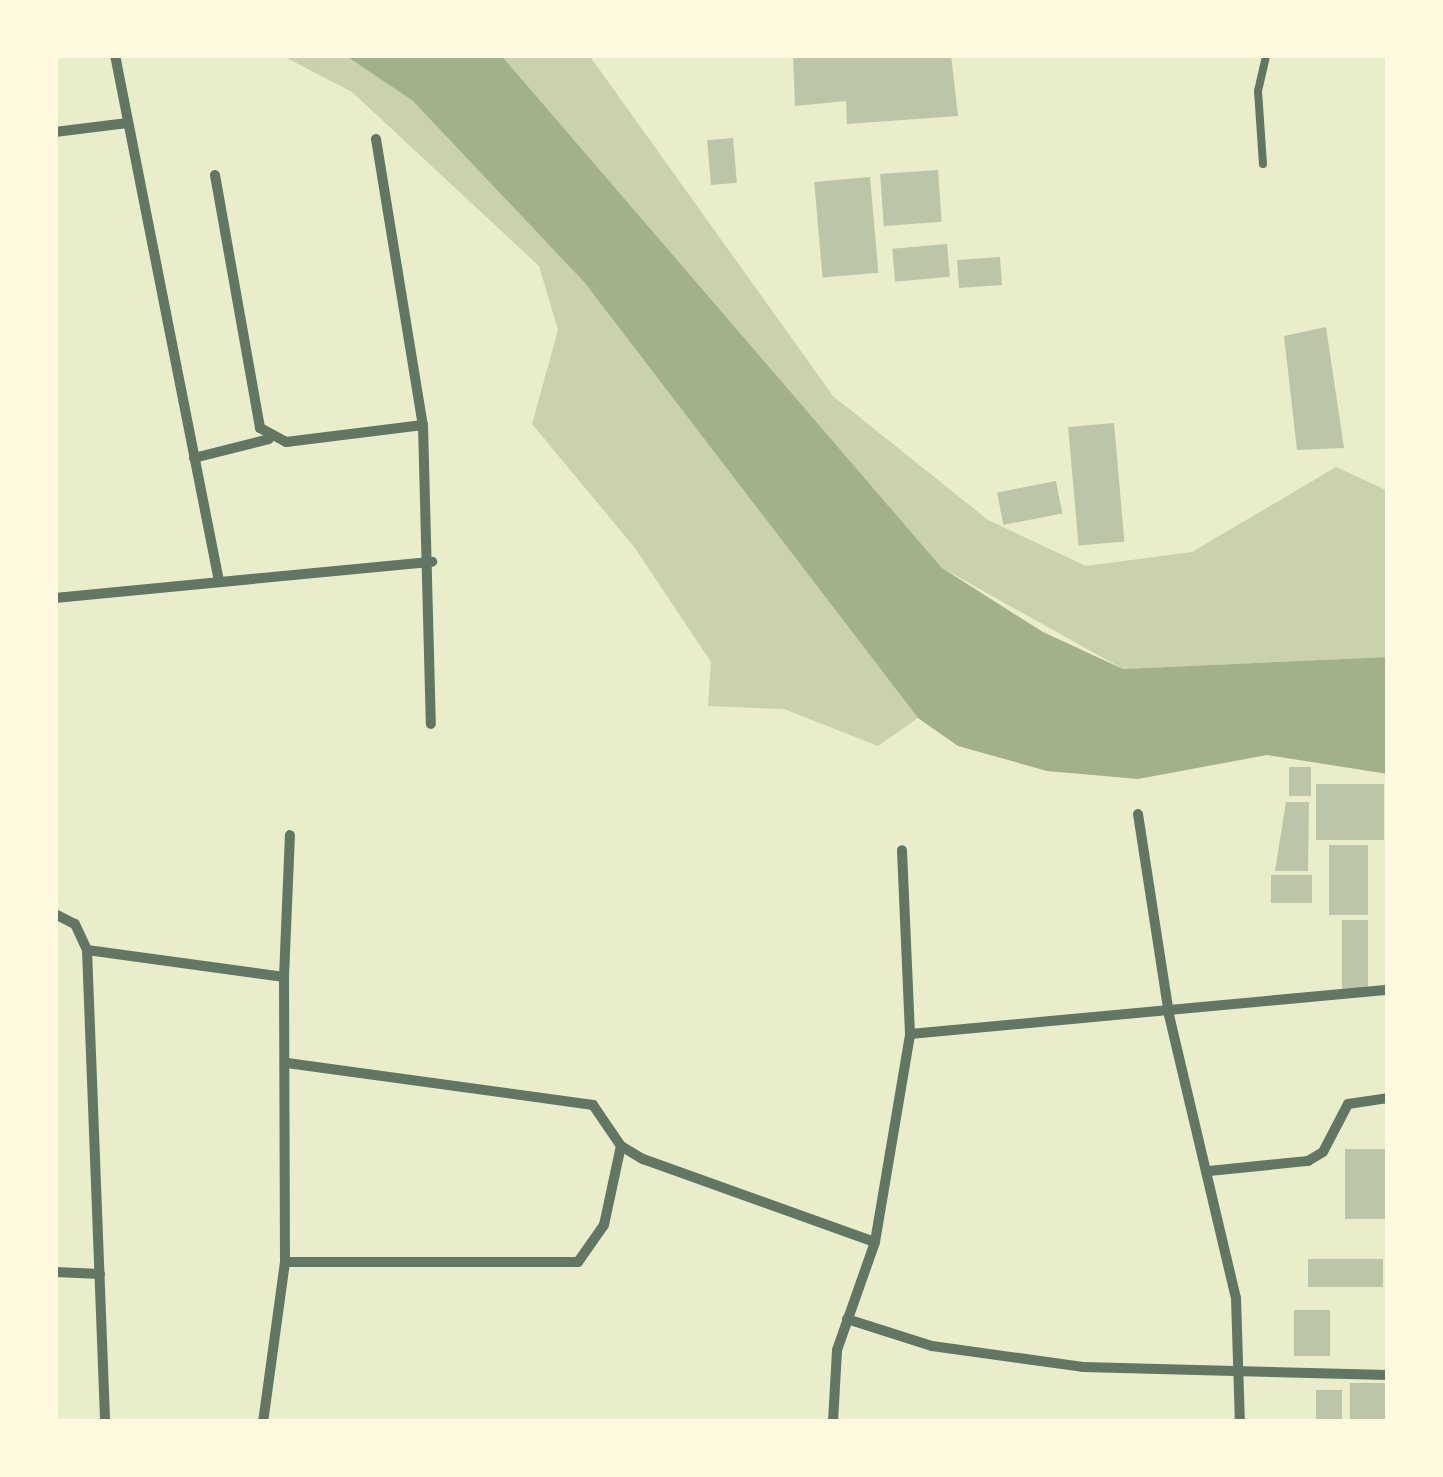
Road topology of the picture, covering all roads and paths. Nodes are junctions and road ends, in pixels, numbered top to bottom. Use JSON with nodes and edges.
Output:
{"nodes":[{"id":1,"x":115,"y":55,"type":"edge"},
{"id":2,"x":1266,"y":55,"type":"edge"},
{"id":3,"x":127,"y":123,"type":"junction"},
{"id":4,"x":55,"y":132,"type":"edge"},
{"id":5,"x":376,"y":138,"type":"dead end"},
{"id":6,"x":1263,"y":164,"type":"dead end"},
{"id":7,"x":215,"y":175,"type":"dead end"},
{"id":8,"x":423,"y":425,"type":"junction"},
{"id":9,"x":270,"y":439,"type":"junction"},
{"id":10,"x":194,"y":458,"type":"junction"},
{"id":11,"x":432,"y":562,"type":"junction"},
{"id":12,"x":219,"y":581,"type":"junction"},
{"id":13,"x":55,"y":598,"type":"edge"},
{"id":14,"x":431,"y":724,"type":"dead end"},
{"id":15,"x":1138,"y":814,"type":"dead end"},
{"id":16,"x":290,"y":835,"type":"dead end"},
{"id":17,"x":902,"y":850,"type":"dead end"},
{"id":18,"x":55,"y":914,"type":"edge"},
{"id":19,"x":87,"y":950,"type":"junction"},
{"id":20,"x":284,"y":977,"type":"junction"},
{"id":21,"x":1388,"y":990,"type":"edge"},
{"id":22,"x":1169,"y":1015,"type":"junction"},
{"id":23,"x":910,"y":1034,"type":"junction"},
{"id":24,"x":287,"y":1062,"type":"junction"},
{"id":25,"x":1388,"y":1098,"type":"edge"},
{"id":26,"x":621,"y":1146,"type":"junction"},
{"id":27,"x":1208,"y":1171,"type":"junction"},
{"id":28,"x":874,"y":1242,"type":"junction"},
{"id":29,"x":284,"y":1262,"type":"junction"},
{"id":30,"x":55,"y":1272,"type":"edge"},
{"id":31,"x":100,"y":1274,"type":"junction"},
{"id":32,"x":846,"y":1319,"type":"junction"},
{"id":33,"x":1244,"y":1373,"type":"junction"},
{"id":34,"x":1388,"y":1375,"type":"edge"},
{"id":35,"x":104,"y":1422,"type":"edge"},
{"id":36,"x":264,"y":1422,"type":"edge"},
{"id":37,"x":833,"y":1422,"type":"edge"},
{"id":38,"x":1240,"y":1422,"type":"edge"}],
"edges":[{"from":1,"to":3,"type":"street"},
{"from":2,"to":6,"type":"lane"},
{"from":3,"to":4,"type":"street"},
{"from":3,"to":10,"type":"street"},
{"from":5,"to":8,"type":"street"},
{"from":7,"to":9,"type":"street"},
{"from":8,"to":9,"type":"street"},
{"from":8,"to":11,"type":"street"},
{"from":9,"to":10,"type":"street"},
{"from":10,"to":12,"type":"street"},
{"from":11,"to":12,"type":"street"},
{"from":11,"to":14,"type":"street"},
{"from":12,"to":13,"type":"street"},
{"from":15,"to":22,"type":"street"},
{"from":16,"to":20,"type":"street"},
{"from":17,"to":23,"type":"street"},
{"from":18,"to":19,"type":"street"},
{"from":19,"to":20,"type":"street"},
{"from":19,"to":31,"type":"street"},
{"from":20,"to":24,"type":"street"},
{"from":21,"to":22,"type":"street"},
{"from":22,"to":23,"type":"street"},
{"from":22,"to":27,"type":"street"},
{"from":23,"to":28,"type":"street"},
{"from":24,"to":26,"type":"street"},
{"from":24,"to":29,"type":"street"},
{"from":25,"to":27,"type":"street"},
{"from":26,"to":28,"type":"street"},
{"from":26,"to":29,"type":"street"},
{"from":27,"to":33,"type":"street"},
{"from":28,"to":32,"type":"street"},
{"from":29,"to":36,"type":"street"},
{"from":30,"to":31,"type":"street"},
{"from":31,"to":35,"type":"street"},
{"from":32,"to":33,"type":"street"},
{"from":32,"to":37,"type":"street"},
{"from":33,"to":34,"type":"street"},
{"from":33,"to":38,"type":"street"}]}
